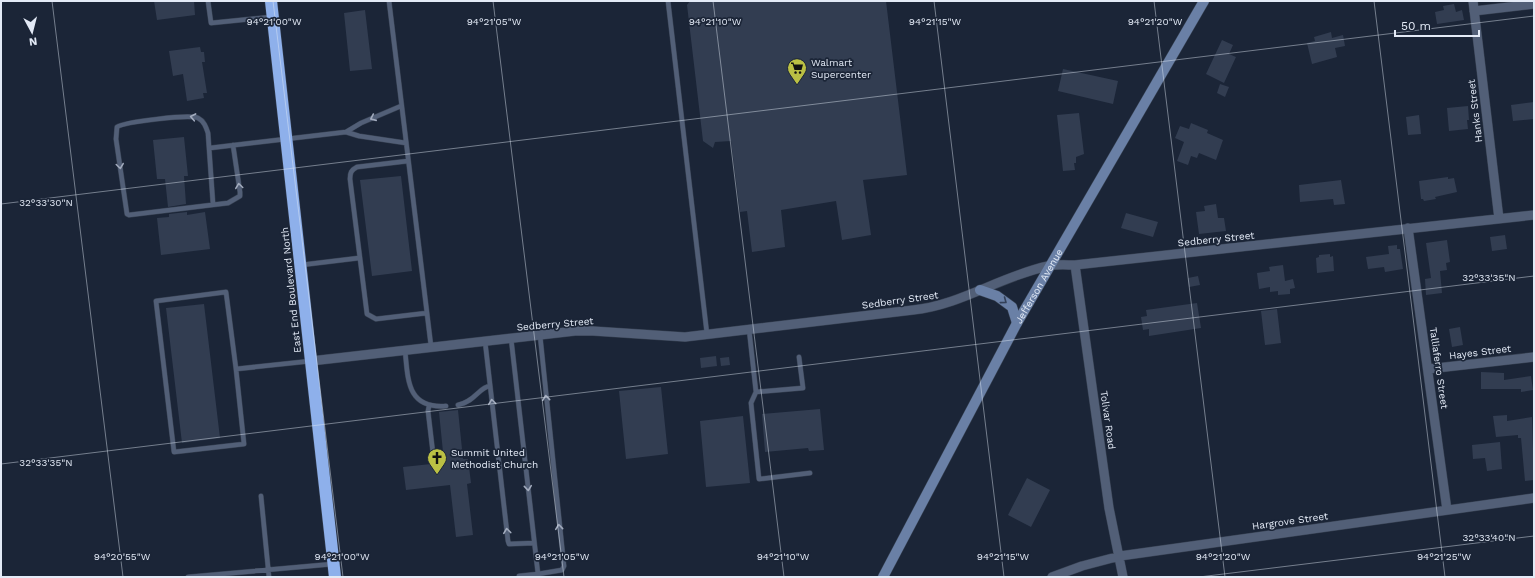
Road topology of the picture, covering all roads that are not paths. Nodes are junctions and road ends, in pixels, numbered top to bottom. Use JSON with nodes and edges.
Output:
{"nodes":[{"id":1,"x":208,"y":1,"type":"edge"},
{"id":2,"x":271,"y":1,"type":"edge"},
{"id":3,"x":389,"y":1,"type":"edge"},
{"id":4,"x":668,"y":1,"type":"edge"},
{"id":5,"x":1204,"y":1,"type":"edge"},
{"id":6,"x":1473,"y":1,"type":"edge"},
{"id":7,"x":1534,"y":4,"type":"edge"},
{"id":8,"x":1474,"y":11,"type":"junction"},
{"id":9,"x":273,"y":17,"type":"junction"},
{"id":10,"x":401,"y":106,"type":"junction"},
{"id":11,"x":346,"y":132,"type":"junction"},
{"id":12,"x":288,"y":138,"type":"junction"},
{"id":13,"x":406,"y":143,"type":"junction"},
{"id":14,"x":234,"y":145,"type":"junction"},
{"id":15,"x":210,"y":148,"type":"junction"},
{"id":16,"x":408,"y":161,"type":"junction"},
{"id":17,"x":213,"y":204,"type":"junction"},
{"id":18,"x":1534,"y":215,"type":"edge"},
{"id":19,"x":1500,"y":219,"type":"junction"},
{"id":20,"x":1408,"y":228,"type":"junction"},
{"id":21,"x":360,"y":258,"type":"junction"},
{"id":22,"x":301,"y":265,"type":"junction"},
{"id":23,"x":1050,"y":265,"type":"junction"},
{"id":24,"x":1076,"y":265,"type":"junction"},
{"id":25,"x":980,"y":290,"type":"junction"},
{"id":26,"x":427,"y":313,"type":"junction"},
{"id":27,"x":1017,"y":323,"type":"junction"},
{"id":28,"x":748,"y":330,"type":"junction"},
{"id":29,"x":707,"y":334,"type":"junction"},
{"id":30,"x":540,"y":335,"type":"junction"},
{"id":31,"x":511,"y":338,"type":"junction"},
{"id":32,"x":485,"y":341,"type":"junction"},
{"id":33,"x":431,"y":346,"type":"junction"},
{"id":34,"x":405,"y":350,"type":"junction"},
{"id":35,"x":799,"y":357,"type":"dead end"},
{"id":36,"x":1534,"y":357,"type":"edge"},
{"id":37,"x":311,"y":361,"type":"junction"},
{"id":38,"x":236,"y":369,"type":"junction"},
{"id":39,"x":1428,"y":369,"type":"junction"},
{"id":40,"x":490,"y":386,"type":"junction"},
{"id":41,"x":756,"y":392,"type":"junction"},
{"id":42,"x":458,"y":405,"type":"dead end"},
{"id":43,"x":429,"y":406,"type":"junction"},
{"id":44,"x":446,"y":406,"type":"dead end"},
{"id":45,"x":434,"y":462,"type":"dead end"},
{"id":46,"x":810,"y":473,"type":"dead end"},
{"id":47,"x":260,"y":496,"type":"dead end"},
{"id":48,"x":1534,"y":498,"type":"edge"},
{"id":49,"x":1447,"y":510,"type":"junction"},
{"id":50,"x":534,"y":543,"type":"junction"},
{"id":51,"x":1120,"y":556,"type":"junction"},
{"id":52,"x":333,"y":564,"type":"junction"},
{"id":53,"x":268,"y":570,"type":"junction"},
{"id":54,"x":538,"y":574,"type":"junction"},
{"id":55,"x":519,"y":576,"type":"dead end"},
{"id":56,"x":188,"y":577,"type":"edge"},
{"id":57,"x":269,"y":577,"type":"edge"},
{"id":58,"x":335,"y":577,"type":"edge"},
{"id":59,"x":883,"y":577,"type":"edge"},
{"id":60,"x":1052,"y":577,"type":"edge"},
{"id":61,"x":1123,"y":577,"type":"edge"}],
"edges":[{"from":1,"to":9,"type":"lane"},
{"from":2,"to":9,"type":"highway","name":"East End Boulevard North"},
{"from":3,"to":10,"type":"lane"},
{"from":4,"to":29,"type":"lane"},
{"from":5,"to":23,"type":"street","name":"Jefferson Avenue"},
{"from":6,"to":8,"type":"street","name":"Hanks Street"},
{"from":7,"to":8,"type":"street"},
{"from":8,"to":19,"type":"street","name":"Hanks Street"},
{"from":9,"to":12,"type":"highway","name":"East End Boulevard North"},
{"from":10,"to":11,"type":"lane","one_way":true},
{"from":10,"to":13,"type":"lane"},
{"from":11,"to":12,"type":"lane"},
{"from":11,"to":13,"type":"lane"},
{"from":12,"to":14,"type":"lane"},
{"from":12,"to":22,"type":"highway","name":"East End Boulevard North"},
{"from":13,"to":16,"type":"lane"},
{"from":14,"to":15,"type":"lane"},
{"from":17,"to":14,"type":"lane","one_way":true},
{"from":15,"to":17,"type":"lane"},
{"from":15,"to":17,"type":"lane","one_way":true},
{"from":16,"to":21,"type":"lane"},
{"from":16,"to":26,"type":"lane"},
{"from":18,"to":19,"type":"street","name":"Sedberry Street"},
{"from":19,"to":20,"type":"street","name":"Sedberry Street"},
{"from":20,"to":24,"type":"street","name":"Sedberry Street"},
{"from":20,"to":39,"type":"street","name":"Talliaferro Street"},
{"from":21,"to":22,"type":"lane"},
{"from":21,"to":26,"type":"lane"},
{"from":22,"to":37,"type":"highway","name":"East End Boulevard North"},
{"from":23,"to":24,"type":"street","name":"Sedberry Street"},
{"from":23,"to":25,"type":"street","name":"Sedberry Street"},
{"from":23,"to":27,"type":"street","name":"Jefferson Avenue"},
{"from":24,"to":51,"type":"street","name":"Tolivar Road"},
{"from":25,"to":27,"type":"street","one_way":true},
{"from":25,"to":28,"type":"street","name":"Sedberry Street"},
{"from":26,"to":33,"type":"lane"},
{"from":27,"to":59,"type":"street","name":"Jefferson Avenue"},
{"from":28,"to":29,"type":"street","name":"Sedberry Street"},
{"from":28,"to":41,"type":"lane"},
{"from":29,"to":30,"type":"street","name":"Sedberry Street"},
{"from":30,"to":31,"type":"street","name":"Sedberry Street"},
{"from":54,"to":30,"type":"lane","one_way":true},
{"from":31,"to":32,"type":"street","name":"Sedberry Street"},
{"from":31,"to":50,"type":"lane","one_way":true},
{"from":32,"to":33,"type":"street","name":"Sedberry Street"},
{"from":32,"to":40,"type":"lane"},
{"from":33,"to":34,"type":"street","name":"Sedberry Street"},
{"from":34,"to":37,"type":"street","name":"Sedberry Street"},
{"from":34,"to":43,"type":"lane"},
{"from":35,"to":41,"type":"lane"},
{"from":36,"to":39,"type":"street","name":"Hayes Street"},
{"from":37,"to":38,"type":"lane"},
{"from":37,"to":52,"type":"highway","name":"East End Boulevard North"},
{"from":38,"to":38,"type":"lane"},
{"from":39,"to":49,"type":"street","name":"Talliaferro Street"},
{"from":40,"to":42,"type":"lane"},
{"from":50,"to":40,"type":"lane","one_way":true},
{"from":41,"to":46,"type":"lane"},
{"from":43,"to":44,"type":"lane"},
{"from":43,"to":45,"type":"lane"},
{"from":47,"to":53,"type":"lane"},
{"from":48,"to":49,"type":"street","name":"Hargrove Street"},
{"from":49,"to":51,"type":"street","name":"Hargrove Street"},
{"from":50,"to":54,"type":"lane"},
{"from":51,"to":60,"type":"street","name":"Hargrove Street"},
{"from":51,"to":61,"type":"street","name":"Tolivar Road"},
{"from":52,"to":53,"type":"lane"},
{"from":52,"to":58,"type":"highway","name":"East End Boulevard North"},
{"from":53,"to":56,"type":"lane"},
{"from":53,"to":57,"type":"lane"},
{"from":54,"to":55,"type":"lane"}]}
